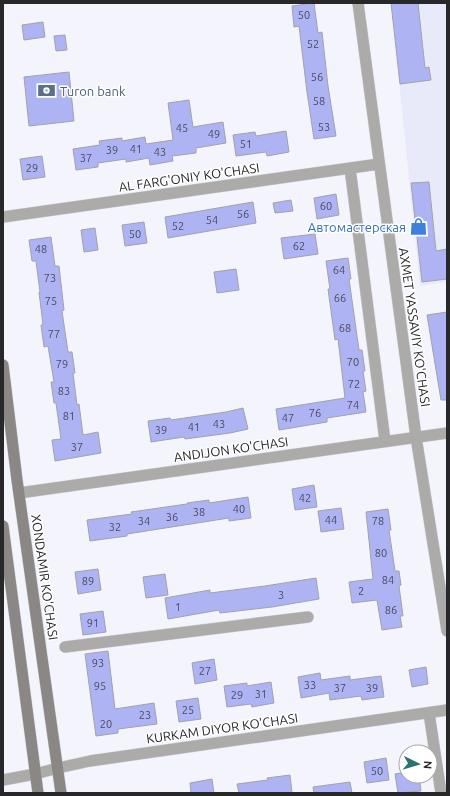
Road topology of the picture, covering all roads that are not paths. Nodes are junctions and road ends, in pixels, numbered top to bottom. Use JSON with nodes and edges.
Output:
{"nodes":[{"id":1,"x":358,"y":3,"type":"edge"},
{"id":2,"x":379,"y":164,"type":"junction"},
{"id":3,"x":350,"y":168,"type":"junction"},
{"id":4,"x":3,"y":217,"type":"edge"},
{"id":5,"x":3,"y":365,"type":"edge"},
{"id":6,"x":447,"y":433,"type":"edge"},
{"id":7,"x":416,"y":437,"type":"junction"},
{"id":8,"x":385,"y":442,"type":"junction"},
{"id":9,"x":19,"y":492,"type":"junction"},
{"id":10,"x":3,"y":526,"type":"edge"},
{"id":11,"x":308,"y":617,"type":"dead end"},
{"id":12,"x":447,"y":631,"type":"edge"},
{"id":13,"x":65,"y":647,"type":"dead end"},
{"id":14,"x":447,"y":710,"type":"edge"},
{"id":15,"x":429,"y":713,"type":"junction"},
{"id":16,"x":58,"y":768,"type":"junction"},
{"id":17,"x":35,"y":774,"type":"junction"},
{"id":18,"x":3,"y":780,"type":"edge"},
{"id":19,"x":38,"y":793,"type":"edge"},
{"id":20,"x":61,"y":793,"type":"edge"},
{"id":21,"x":441,"y":793,"type":"edge"}],
"edges":[{"from":1,"to":2,"type":"street","name":"AXMET YASSAVIY KO'CHASI"},
{"from":2,"to":3,"type":"street","name":"AL FARG'ONIY KO'CHASI"},
{"from":2,"to":7,"type":"street","name":"AXMET YASSAVIY KO'CHASI"},
{"from":3,"to":4,"type":"street","name":"AL FARG'ONIY KO'CHASI"},
{"from":3,"to":8,"type":"street"},
{"from":5,"to":9,"type":"main road","name":"XONDAMIR KO'CHASI"},
{"from":6,"to":7,"type":"street","name":"ANDIJON KO'CHASI"},
{"from":7,"to":8,"type":"street","name":"ANDIJON KO'CHASI"},
{"from":7,"to":12,"type":"street","name":"AXMET YASSAVIY KO'CHASI"},
{"from":8,"to":9,"type":"street","name":"ANDIJON KO'CHASI"},
{"from":9,"to":16,"type":"main road","name":"XONDAMIR KO'CHASI"},
{"from":10,"to":17,"type":"main road"},
{"from":11,"to":13,"type":"street"},
{"from":14,"to":15,"type":"street","name":"KURKAM DIYOR KO'CHASI"},
{"from":15,"to":16,"type":"street","name":"KURKAM DIYOR KO'CHASI"},
{"from":15,"to":21,"type":"street"},
{"from":16,"to":17,"type":"street","name":"KURKAM DIYOR KO'CHASI"},
{"from":16,"to":20,"type":"main road","name":"XONDAMIR KO'CHASI"},
{"from":17,"to":18,"type":"street","name":"KURKAM DIYOR KO'CHASI"},
{"from":17,"to":19,"type":"main road"}]}
